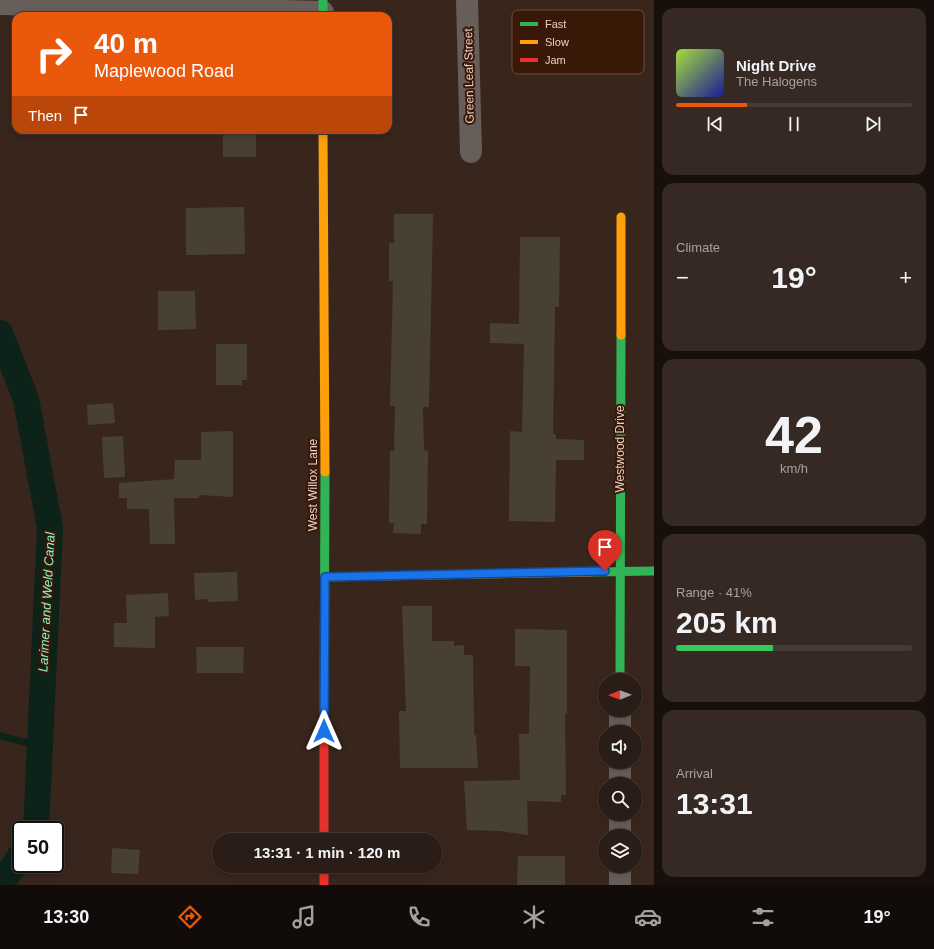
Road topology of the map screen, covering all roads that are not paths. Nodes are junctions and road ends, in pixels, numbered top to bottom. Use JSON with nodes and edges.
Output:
{"nodes":[{"id":1,"x":467,"y":0,"type":"edge"},
{"id":2,"x":0,"y":4,"type":"edge"},
{"id":3,"x":323,"y":9,"type":"edge"},
{"id":4,"x":323,"y":134,"type":"edge"},
{"id":5,"x":471,"y":152,"type":"dead end"},
{"id":6,"x":620,"y":217,"type":"dead end"},
{"id":7,"x":620,"y":571,"type":"junction"},
{"id":8,"x":654,"y":571,"type":"edge"},
{"id":9,"x":325,"y":577,"type":"junction"},
{"id":10,"x":620,"y":673,"type":"edge"},
{"id":11,"x":324,"y":833,"type":"edge"},
{"id":12,"x":324,"y":873,"type":"edge"},
{"id":13,"x":620,"y":873,"type":"edge"},
{"id":14,"x":324,"y":885,"type":"edge"},
{"id":15,"x":620,"y":885,"type":"edge"}],
"edges":[{"from":1,"to":5,"type":"street","name":"Green Leaf Street"},
{"from":2,"to":3,"type":"street"},
{"from":4,"to":9,"type":"street","name":"West Willox Lane"},
{"from":6,"to":7,"type":"street","name":"Westwood Drive"},
{"from":7,"to":8,"type":"street"},
{"from":7,"to":9,"type":"street"},
{"from":7,"to":10,"type":"street","name":"Westwood Drive"},
{"from":9,"to":11,"type":"street","name":"West Willox Lane"},
{"from":12,"to":14,"type":"street"},
{"from":13,"to":15,"type":"street"}]}
